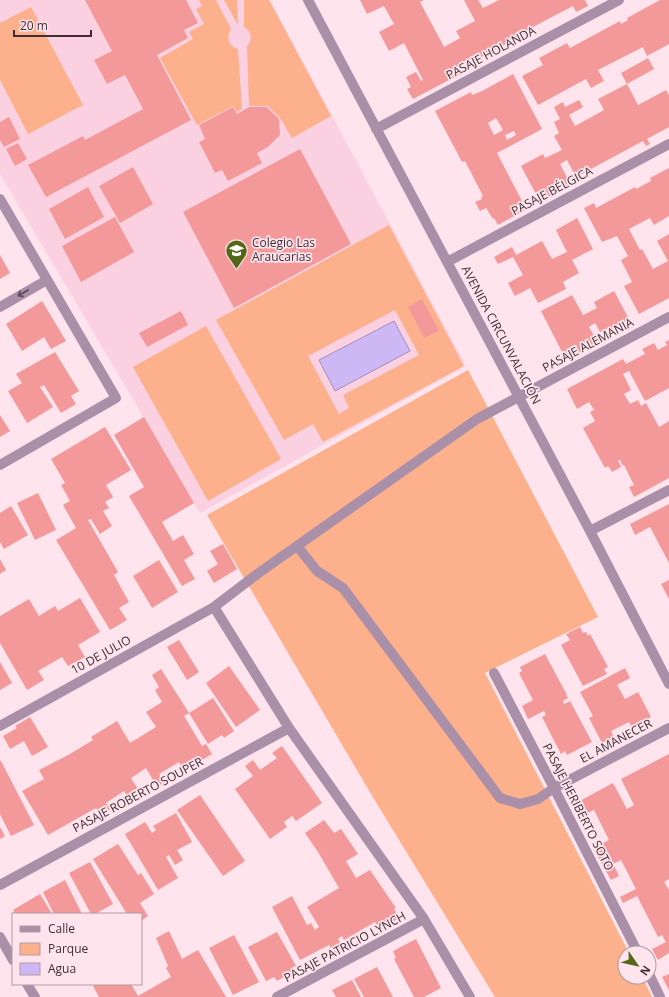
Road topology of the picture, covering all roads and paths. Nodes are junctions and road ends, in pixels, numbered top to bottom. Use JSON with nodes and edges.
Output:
{"nodes":[{"id":1,"x":308,"y":0,"type":"edge"},
{"id":2,"x":619,"y":0,"type":"edge"},
{"id":3,"x":376,"y":129,"type":"junction"},
{"id":4,"x":669,"y":144,"type":"edge"},
{"id":5,"x":0,"y":199,"type":"edge"},
{"id":6,"x":447,"y":262,"type":"junction"},
{"id":7,"x":47,"y":280,"type":"junction"},
{"id":8,"x":0,"y":307,"type":"edge"},
{"id":9,"x":669,"y":317,"type":"edge"},
{"id":10,"x":519,"y":396,"type":"junction"},
{"id":11,"x":0,"y":466,"type":"edge"},
{"id":12,"x":669,"y":490,"type":"edge"},
{"id":13,"x":590,"y":531,"type":"junction"},
{"id":14,"x":297,"y":546,"type":"junction"},
{"id":15,"x":214,"y":607,"type":"junction"},
{"id":16,"x":494,"y":673,"type":"dead end"},
{"id":17,"x":669,"y":684,"type":"edge"},
{"id":18,"x":0,"y":726,"type":"edge"},
{"id":19,"x":289,"y":728,"type":"junction"},
{"id":20,"x":669,"y":728,"type":"edge"},
{"id":21,"x":554,"y":788,"type":"junction"},
{"id":22,"x":0,"y":885,"type":"edge"},
{"id":23,"x":424,"y":919,"type":"junction"},
{"id":24,"x":0,"y":937,"type":"edge"},
{"id":25,"x":634,"y":945,"type":"edge"},
{"id":26,"x":12,"y":958,"type":"edge"},
{"id":27,"x":28,"y":985,"type":"edge"},
{"id":28,"x":654,"y":985,"type":"edge"},
{"id":29,"x":34,"y":997,"type":"edge"},
{"id":30,"x":278,"y":997,"type":"edge"},
{"id":31,"x":470,"y":997,"type":"edge"},
{"id":32,"x":660,"y":997,"type":"edge"}],
"edges":[{"from":1,"to":3,"type":"street","name":"AVENIDA CIRCUNVALACIÓN"},
{"from":2,"to":3,"type":"street","name":"PASAJE HOLANDA"},
{"from":3,"to":6,"type":"street","name":"AVENIDA CIRCUNVALACIÓN"},
{"from":4,"to":6,"type":"street","name":"PASAJE BÉLGICA"},
{"from":5,"to":7,"type":"street"},
{"from":6,"to":10,"type":"street","name":"AVENIDA CIRCUNVALACIÓN"},
{"from":7,"to":8,"type":"street","one_way":true},
{"from":7,"to":11,"type":"street"},
{"from":9,"to":10,"type":"street","name":"PASAJE ALEMANIA"},
{"from":10,"to":13,"type":"street","name":"AVENIDA CIRCUNVALACIÓN"},
{"from":10,"to":14,"type":"street","name":"PASAJE ALEMANIA"},
{"from":12,"to":13,"type":"street"},
{"from":13,"to":17,"type":"street","name":"AVENIDA CIRCUNVALACIÓN"},
{"from":14,"to":15,"type":"street","name":"10 DE JULIO"},
{"from":14,"to":21,"type":"street","name":"EL AMANECER"},
{"from":15,"to":18,"type":"street","name":"10 DE JULIO"},
{"from":15,"to":19,"type":"street"},
{"from":16,"to":21,"type":"street","name":"PASAJE HERIBERTO SOTO"},
{"from":19,"to":22,"type":"street","name":"PASAJE ROBERTO SOUPER"},
{"from":19,"to":23,"type":"street"},
{"from":20,"to":21,"type":"street","name":"EL AMANECER"},
{"from":21,"to":25,"type":"street","name":"PASAJE HERIBERTO SOTO"},
{"from":23,"to":30,"type":"street","name":"PASAJE PATRICIO LYNCH"},
{"from":23,"to":31,"type":"street"},
{"from":24,"to":26,"type":"street"},
{"from":27,"to":29,"type":"street"},
{"from":28,"to":32,"type":"street"}]}
